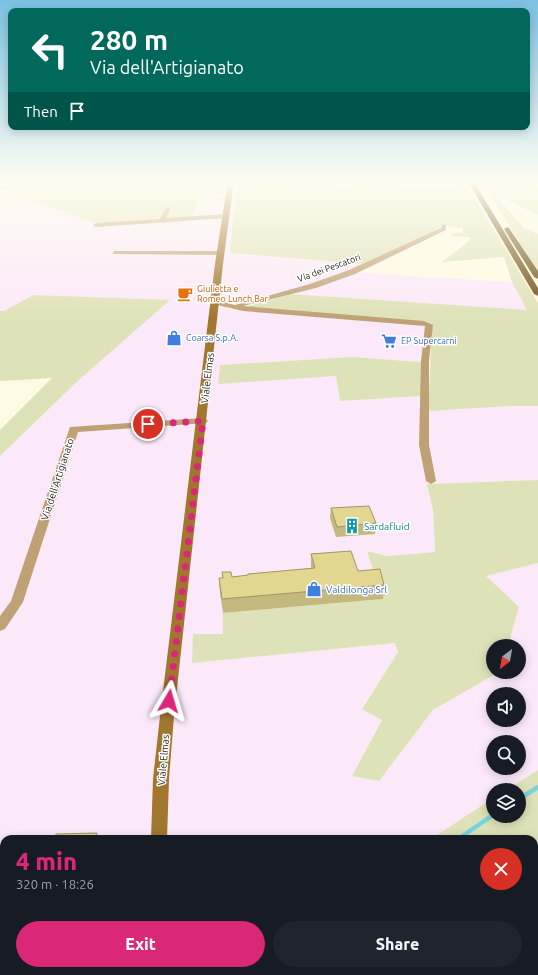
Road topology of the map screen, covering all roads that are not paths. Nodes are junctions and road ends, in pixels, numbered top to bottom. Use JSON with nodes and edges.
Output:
{"nodes":[{"id":1,"x":224,"y":226,"type":"edge"},
{"id":2,"x":444,"y":226,"type":"dead end"},
{"id":3,"x":497,"y":226,"type":"edge"},
{"id":4,"x":506,"y":226,"type":"edge"},
{"id":5,"x":115,"y":253,"type":"dead end"},
{"id":6,"x":220,"y":253,"type":"junction"},
{"id":7,"x":538,"y":277,"type":"edge"},
{"id":8,"x":538,"y":294,"type":"edge"},
{"id":9,"x":216,"y":302,"type":"junction"},
{"id":10,"x":237,"y":306,"type":"junction"},
{"id":11,"x":203,"y":421,"type":"junction"},
{"id":12,"x":431,"y":481,"type":"dead end"},
{"id":13,"x":0,"y":626,"type":"edge"},
{"id":14,"x":159,"y":835,"type":"edge"}],
"edges":[{"from":1,"to":6,"type":"main road","name":"Viale Elmas"},
{"from":2,"to":10,"type":"street","name":"Via dei Pescatori"},
{"from":3,"to":8,"type":"highway"},
{"from":4,"to":7,"type":"highway"},
{"from":5,"to":6,"type":"street"},
{"from":6,"to":9,"type":"main road","name":"Viale Elmas"},
{"from":9,"to":10,"type":"street"},
{"from":9,"to":11,"type":"main road","name":"Viale Elmas"},
{"from":10,"to":12,"type":"street"},
{"from":11,"to":13,"type":"street","name":"Via dell'Artigianato"},
{"from":11,"to":14,"type":"main road","name":"Viale Elmas"}]}
